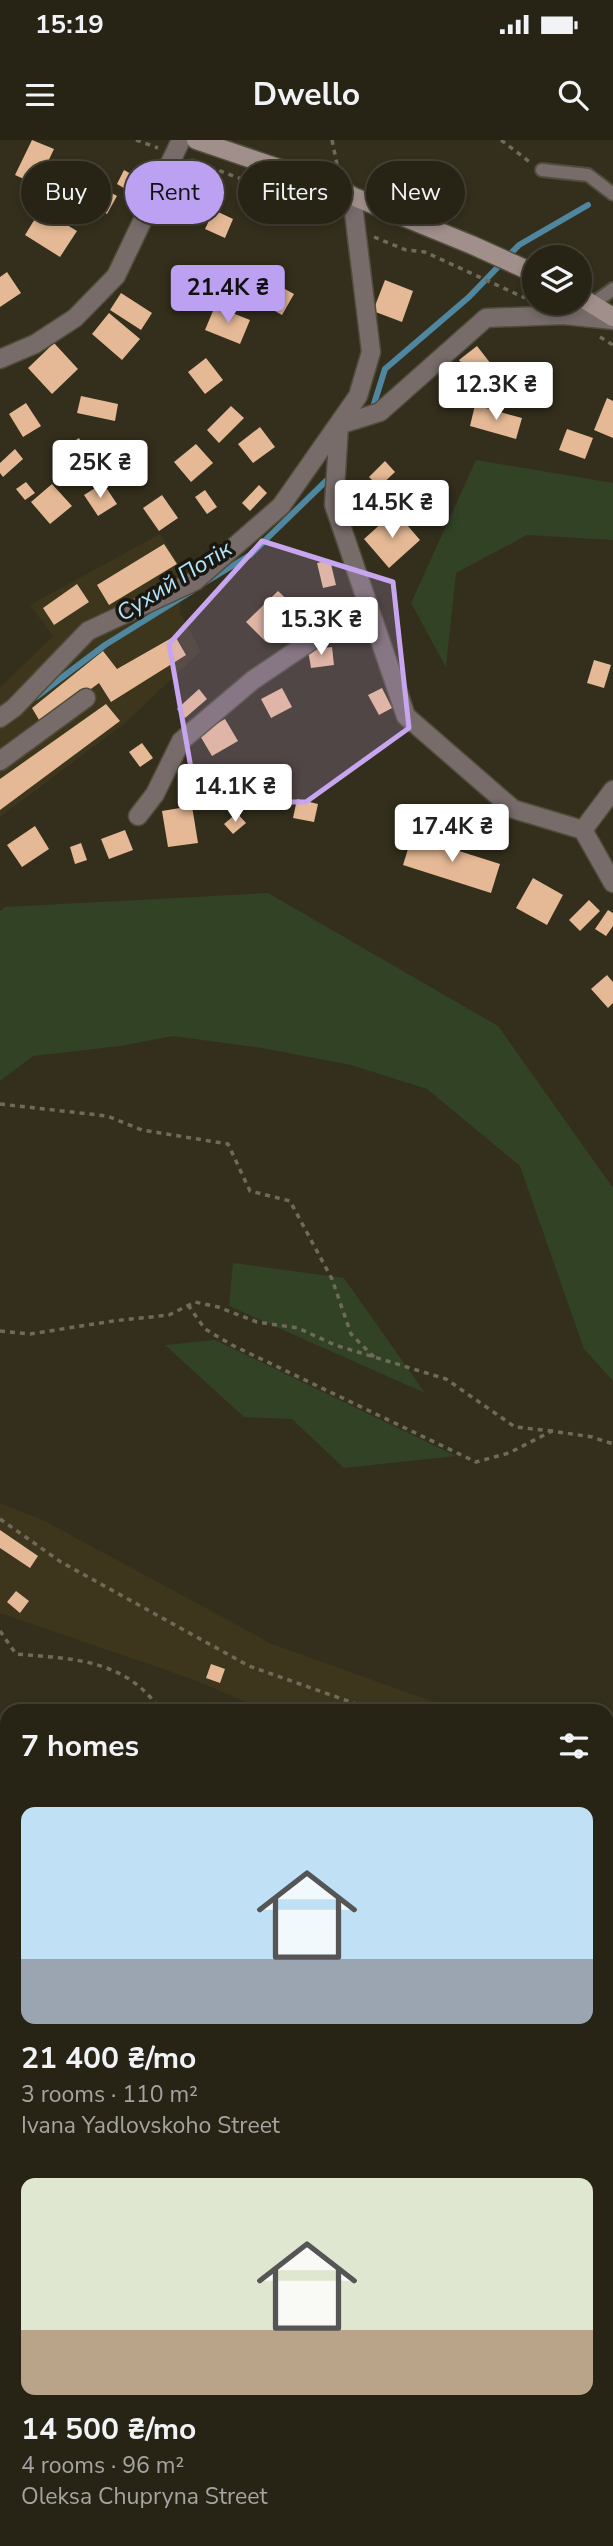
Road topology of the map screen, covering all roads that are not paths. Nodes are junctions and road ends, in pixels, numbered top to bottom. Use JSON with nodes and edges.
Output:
{"nodes":[{"id":1,"x":196,"y":140,"type":"edge"},
{"id":2,"x":178,"y":147,"type":"edge"},
{"id":3,"x":258,"y":161,"type":"edge"},
{"id":4,"x":542,"y":170,"type":"road end"},
{"id":5,"x":613,"y":194,"type":"edge"},
{"id":6,"x":352,"y":196,"type":"joint"},
{"id":7,"x":522,"y":268,"type":"edge"},
{"id":8,"x":613,"y":289,"type":"edge"},
{"id":9,"x":592,"y":297,"type":"edge"},
{"id":10,"x":592,"y":303,"type":"edge"},
{"id":11,"x":613,"y":318,"type":"edge"},
{"id":12,"x":0,"y":359,"type":"edge"},
{"id":13,"x":339,"y":425,"type":"junction"},
{"id":14,"x":367,"y":603,"type":"junction"},
{"id":15,"x":86,"y":698,"type":"dead end"},
{"id":16,"x":0,"y":718,"type":"edge"},
{"id":17,"x":0,"y":761,"type":"edge"},
{"id":18,"x":613,"y":790,"type":"edge"},
{"id":19,"x":138,"y":816,"type":"dead end"},
{"id":20,"x":583,"y":830,"type":"junction"},
{"id":21,"x":613,"y":883,"type":"edge"}],
"edges":[{"from":1,"to":3,"type":"street"},
{"from":2,"to":12,"type":"street"},
{"from":4,"to":5,"type":"lane"},
{"from":6,"to":7,"type":"street"},
{"from":6,"to":13,"type":"street"},
{"from":8,"to":9,"type":"lane"},
{"from":10,"to":11,"type":"street"},
{"from":11,"to":13,"type":"street"},
{"from":13,"to":14,"type":"street"},
{"from":13,"to":16,"type":"street"},
{"from":14,"to":19,"type":"street"},
{"from":14,"to":20,"type":"street"},
{"from":15,"to":17,"type":"street"},
{"from":18,"to":20,"type":"street"},
{"from":20,"to":21,"type":"street"}]}
